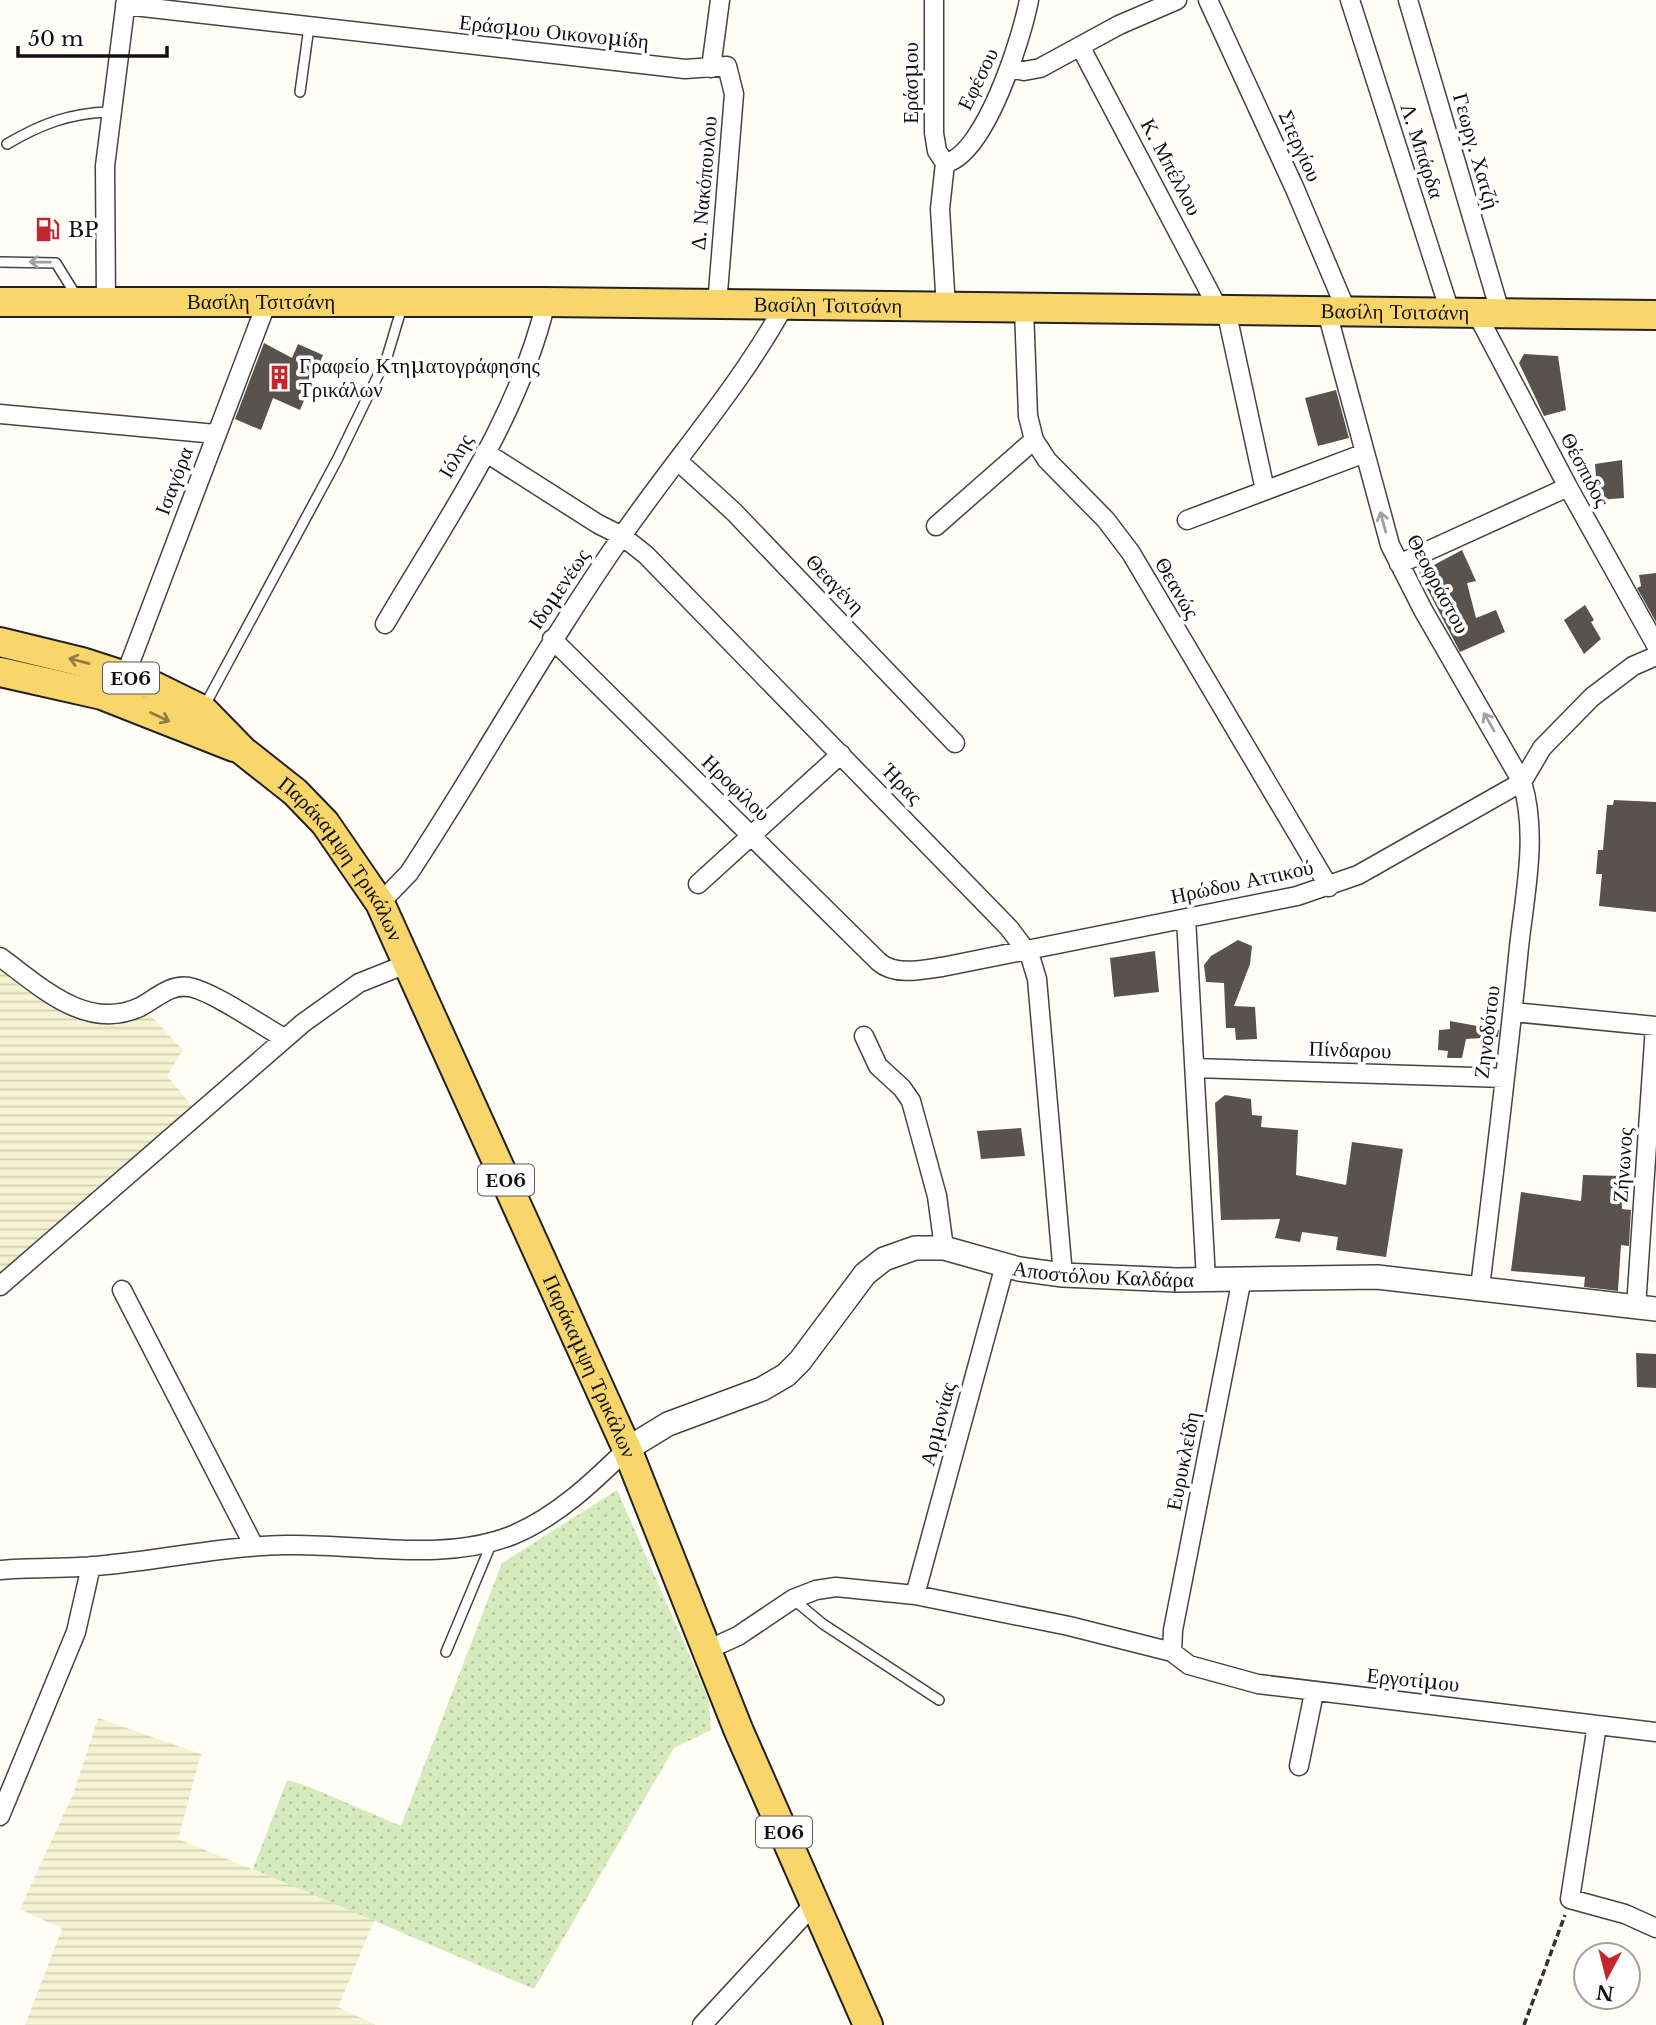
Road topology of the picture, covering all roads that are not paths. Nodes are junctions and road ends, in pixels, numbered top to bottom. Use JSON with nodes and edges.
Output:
{"nodes":[{"id":1,"x":720,"y":0,"type":"edge"},
{"id":2,"x":934,"y":0,"type":"edge"},
{"id":3,"x":1029,"y":0,"type":"edge"},
{"id":4,"x":1178,"y":0,"type":"edge"},
{"id":5,"x":1208,"y":0,"type":"edge"},
{"id":6,"x":1350,"y":0,"type":"edge"},
{"id":7,"x":1408,"y":0,"type":"edge"},
{"id":8,"x":125,"y":3,"type":"edge"},
{"id":9,"x":309,"y":27,"type":"junction"},
{"id":10,"x":1080,"y":46,"type":"junction"},
{"id":11,"x":719,"y":67,"type":"junction"},
{"id":12,"x":1010,"y":68,"type":"junction"},
{"id":13,"x":300,"y":92,"type":"dead end"},
{"id":14,"x":109,"y":112,"type":"junction"},
{"id":15,"x":7,"y":144,"type":"dead end"},
{"id":16,"x":945,"y":163,"type":"junction"},
{"id":17,"x":0,"y":262,"type":"edge"},
{"id":18,"x":0,"y":302,"type":"edge"},
{"id":19,"x":267,"y":302,"type":"junction"},
{"id":20,"x":403,"y":302,"type":"junction"},
{"id":21,"x":545,"y":302,"type":"junction"},
{"id":22,"x":94,"y":303,"type":"junction"},
{"id":23,"x":717,"y":305,"type":"junction"},
{"id":24,"x":783,"y":306,"type":"junction"},
{"id":25,"x":946,"y":308,"type":"junction"},
{"id":26,"x":1024,"y":309,"type":"junction"},
{"id":27,"x":1222,"y":310,"type":"junction"},
{"id":28,"x":1337,"y":312,"type":"junction"},
{"id":29,"x":1477,"y":315,"type":"junction"},
{"id":30,"x":1656,"y":315,"type":"edge"},
{"id":31,"x":0,"y":321,"type":"edge"},
{"id":32,"x":0,"y":414,"type":"edge"},
{"id":33,"x":216,"y":434,"type":"junction"},
{"id":34,"x":1034,"y":440,"type":"junction"},
{"id":35,"x":485,"y":452,"type":"junction"},
{"id":36,"x":1365,"y":453,"type":"junction"},
{"id":37,"x":678,"y":461,"type":"junction"},
{"id":38,"x":1568,"y":487,"type":"junction"},
{"id":39,"x":1265,"y":490,"type":"junction"},
{"id":40,"x":1187,"y":520,"type":"dead end"},
{"id":41,"x":936,"y":526,"type":"dead end"},
{"id":42,"x":622,"y":536,"type":"junction"},
{"id":43,"x":1399,"y":565,"type":"junction"},
{"id":44,"x":385,"y":624,"type":"dead end"},
{"id":45,"x":552,"y":639,"type":"junction"},
{"id":46,"x":0,"y":642,"type":"edge"},
{"id":47,"x":1656,"y":645,"type":"edge"},
{"id":48,"x":1656,"y":656,"type":"edge"},
{"id":49,"x":0,"y":672,"type":"edge"},
{"id":50,"x":125,"y":676,"type":"junction"},
{"id":51,"x":203,"y":710,"type":"junction"},
{"id":52,"x":955,"y":743,"type":"dead end"},
{"id":53,"x":243,"y":751,"type":"junction"},
{"id":54,"x":841,"y":754,"type":"junction"},
{"id":55,"x":1522,"y":782,"type":"junction"},
{"id":56,"x":752,"y":835,"type":"junction"},
{"id":57,"x":698,"y":884,"type":"dead end"},
{"id":58,"x":1329,"y":887,"type":"junction"},
{"id":59,"x":380,"y":903,"type":"junction"},
{"id":60,"x":1186,"y":918,"type":"junction"},
{"id":61,"x":1026,"y":948,"type":"junction"},
{"id":62,"x":0,"y":957,"type":"edge"},
{"id":63,"x":409,"y":963,"type":"junction"},
{"id":64,"x":889,"y":968,"type":"joint"},
{"id":65,"x":1513,"y":1012,"type":"junction"},
{"id":66,"x":1656,"y":1026,"type":"edge"},
{"id":67,"x":864,"y":1036,"type":"dead end"},
{"id":68,"x":284,"y":1038,"type":"junction"},
{"id":69,"x":1195,"y":1068,"type":"junction"},
{"id":70,"x":1505,"y":1078,"type":"junction"},
{"id":71,"x":944,"y":1248,"type":"junction"},
{"id":72,"x":1005,"y":1265,"type":"junction"},
{"id":73,"x":1063,"y":1275,"type":"junction"},
{"id":74,"x":1242,"y":1278,"type":"junction"},
{"id":75,"x":1206,"y":1279,"type":"junction"},
{"id":76,"x":0,"y":1286,"type":"edge"},
{"id":77,"x":1480,"y":1287,"type":"junction"},
{"id":78,"x":122,"y":1290,"type":"dead end"},
{"id":79,"x":1646,"y":1308,"type":"edge"},
{"id":80,"x":626,"y":1449,"type":"junction"},
{"id":81,"x":493,"y":1541,"type":"junction"},
{"id":82,"x":254,"y":1546,"type":"junction"},
{"id":83,"x":91,"y":1566,"type":"junction"},
{"id":84,"x":0,"y":1570,"type":"edge"},
{"id":85,"x":915,"y":1595,"type":"junction"},
{"id":86,"x":793,"y":1599,"type":"junction"},
{"id":87,"x":707,"y":1650,"type":"junction"},
{"id":88,"x":446,"y":1652,"type":"dead end"},
{"id":89,"x":1172,"y":1652,"type":"junction"},
{"id":90,"x":1314,"y":1693,"type":"junction"},
{"id":91,"x":939,"y":1700,"type":"dead end"},
{"id":92,"x":1597,"y":1725,"type":"junction"},
{"id":93,"x":1656,"y":1732,"type":"edge"},
{"id":94,"x":1299,"y":1766,"type":"dead end"},
{"id":95,"x":0,"y":1816,"type":"edge"},
{"id":96,"x":815,"y":1903,"type":"junction"},
{"id":97,"x":1656,"y":1928,"type":"edge"},
{"id":98,"x":702,"y":2025,"type":"edge"},
{"id":99,"x":868,"y":2025,"type":"edge"}],
"edges":[{"from":1,"to":11,"type":"street","name":"Δ. Νακόπουλου"},
{"from":2,"to":16,"type":"street","name":"Εράσμου"},
{"from":3,"to":12,"type":"street","name":"Εφέσου"},
{"from":4,"to":10,"type":"street"},
{"from":5,"to":28,"type":"street","name":"Στεργίου"},
{"from":6,"to":29,"type":"street","name":"Λ. Μπάρδα"},
{"from":7,"to":29,"type":"street","name":"Γεωργ. Χατζή"},
{"from":8,"to":9,"type":"street","name":"Εράσμου Οικονομίδη"},
{"from":8,"to":14,"type":"street"},
{"from":9,"to":11,"type":"street","name":"Εράσμου Οικονομίδη"},
{"from":9,"to":13,"type":"lane"},
{"from":10,"to":12,"type":"street"},
{"from":10,"to":27,"type":"street","name":"Κ. Μπέλλου"},
{"from":11,"to":23,"type":"street","name":"Δ. Νακόπουλου"},
{"from":12,"to":16,"type":"street","name":"Εφέσου"},
{"from":14,"to":15,"type":"lane"},
{"from":14,"to":22,"type":"street"},
{"from":16,"to":25,"type":"street"},
{"from":22,"to":17,"type":"lane","one_way":true},
{"from":18,"to":22,"type":"main road","name":"Βασίλη Τσιτσάνη"},
{"from":19,"to":20,"type":"main road","name":"Βασίλη Τσιτσάνη"},
{"from":19,"to":22,"type":"main road","name":"Βασίλη Τσιτσάνη"},
{"from":19,"to":33,"type":"street","name":"Ισαγόρα"},
{"from":20,"to":21,"type":"main road","name":"Βασίλη Τσιτσάνη"},
{"from":20,"to":51,"type":"lane"},
{"from":21,"to":23,"type":"main road","name":"Βασίλη Τσιτσάνη"},
{"from":21,"to":35,"type":"street","name":"Ιόλης"},
{"from":22,"to":31,"type":"main road"},
{"from":23,"to":24,"type":"main road","name":"Βασίλη Τσιτσάνη"},
{"from":24,"to":25,"type":"main road","name":"Βασίλη Τσιτσάνη"},
{"from":24,"to":37,"type":"street","name":"Ιδομενέως"},
{"from":25,"to":26,"type":"main road","name":"Βασίλη Τσιτσάνη"},
{"from":26,"to":27,"type":"main road","name":"Βασίλη Τσιτσάνη"},
{"from":26,"to":34,"type":"street","name":"Θεανώς"},
{"from":27,"to":28,"type":"main road","name":"Βασίλη Τσιτσάνη"},
{"from":27,"to":39,"type":"street","name":"Κ. Μπέλλου"},
{"from":28,"to":29,"type":"main road","name":"Βασίλη Τσιτσάνη"},
{"from":28,"to":36,"type":"street","name":"Θεοφράστου"},
{"from":29,"to":30,"type":"main road","name":"Βασίλη Τσιτσάνη"},
{"from":29,"to":38,"type":"street","name":"Θέσπιδος"},
{"from":32,"to":33,"type":"street"},
{"from":33,"to":50,"type":"street","name":"Ισαγόρα"},
{"from":34,"to":41,"type":"street"},
{"from":34,"to":58,"type":"street","name":"Θεανώς"},
{"from":35,"to":42,"type":"street","name":"Ήρας"},
{"from":35,"to":44,"type":"street","name":"Ιόλης"},
{"from":36,"to":39,"type":"street"},
{"from":43,"to":36,"type":"street","name":"Θεοφράστου","one_way":true},
{"from":37,"to":42,"type":"street","name":"Ιδομενέως"},
{"from":37,"to":52,"type":"street","name":"Θεαγένη"},
{"from":38,"to":43,"type":"street"},
{"from":38,"to":47,"type":"street","name":"Θέσπιδος"},
{"from":39,"to":40,"type":"street"},
{"from":42,"to":45,"type":"street","name":"Ιδομενέως"},
{"from":42,"to":54,"type":"street","name":"Ήρας"},
{"from":55,"to":43,"type":"street","name":"Θεοφράστου","one_way":true},
{"from":45,"to":56,"type":"street","name":"Ηροφίλου"},
{"from":45,"to":59,"type":"street","name":"Ιδομενέως"},
{"from":50,"to":46,"type":"main road","name":"Παράκαμψη Τρικάλων","number":"ΕΟ6","one_way":true},
{"from":48,"to":55,"type":"street","name":"Ηρώδου Αττικού"},
{"from":49,"to":53,"type":"main road","name":"Παράκαμψη Τρικάλων","number":"ΕΟ6","one_way":true},
{"from":50,"to":51,"type":"main road","name":"Παράκαμψη Τρικάλων","number":"ΕΟ6"},
{"from":51,"to":53,"type":"main road","name":"Παράκαμψη Τρικάλων","number":"ΕΟ6"},
{"from":53,"to":59,"type":"main road","name":"Παράκαμψη Τρικάλων","number":"ΕΟ6"},
{"from":54,"to":56,"type":"street"},
{"from":54,"to":61,"type":"street","name":"Ήρας"},
{"from":55,"to":58,"type":"street","name":"Ηρώδου Αττικού"},
{"from":55,"to":65,"type":"street","name":"Ζηνοδότου"},
{"from":56,"to":57,"type":"street"},
{"from":56,"to":64,"type":"street","name":"Ηροφίλου"},
{"from":58,"to":60,"type":"street","name":"Ηρώδου Αττικού"},
{"from":59,"to":63,"type":"main road","name":"Παράκαμψη Τρικάλων","number":"ΕΟ6"},
{"from":60,"to":61,"type":"street","name":"Ηρώδου Αττικού"},
{"from":60,"to":69,"type":"street"},
{"from":61,"to":64,"type":"street","name":"Ηρώδου Αττικού"},
{"from":61,"to":73,"type":"street","name":"Ήρας"},
{"from":62,"to":68,"type":"street"},
{"from":63,"to":68,"type":"street"},
{"from":63,"to":80,"type":"main road","name":"Παράκαμψη Τρικάλων","number":"ΕΟ6"},
{"from":65,"to":66,"type":"street"},
{"from":65,"to":70,"type":"street","name":"Ζηνοδότου"},
{"from":66,"to":79,"type":"street","name":"Ζήνωνος"},
{"from":67,"to":71,"type":"street"},
{"from":68,"to":76,"type":"street"},
{"from":69,"to":70,"type":"street","name":"Πίνδαρου"},
{"from":69,"to":75,"type":"street"},
{"from":70,"to":77,"type":"street","name":"Ζηνοδότου"},
{"from":71,"to":72,"type":"street","name":"Αποστόλου Καλδάρα"},
{"from":71,"to":80,"type":"street","name":"Αποστόλου Καλδάρα"},
{"from":72,"to":73,"type":"street","name":"Αποστόλου Καλδάρα"},
{"from":72,"to":85,"type":"street","name":"Αρμονίας"},
{"from":73,"to":75,"type":"street","name":"Αποστόλου Καλδάρα"},
{"from":74,"to":75,"type":"street","name":"Αποστόλου Καλδάρα"},
{"from":74,"to":77,"type":"street","name":"Αποστόλου Καλδάρα"},
{"from":74,"to":89,"type":"street","name":"Ευρυκλείδη"},
{"from":77,"to":79,"type":"street","name":"Αποστόλου Καλδάρα"},
{"from":78,"to":82,"type":"street"},
{"from":80,"to":81,"type":"street"},
{"from":80,"to":87,"type":"main road","name":"Παράκαμψη Τρικάλων","number":"ΕΟ6"},
{"from":81,"to":82,"type":"street"},
{"from":81,"to":88,"type":"lane"},
{"from":82,"to":83,"type":"street"},
{"from":83,"to":84,"type":"street"},
{"from":83,"to":95,"type":"street"},
{"from":85,"to":86,"type":"street","name":"Εργοτίμου"},
{"from":85,"to":89,"type":"street","name":"Εργοτίμου"},
{"from":86,"to":87,"type":"street","name":"Εργοτίμου"},
{"from":86,"to":91,"type":"lane"},
{"from":87,"to":96,"type":"main road","name":"Παράκαμψη Τρικάλων","number":"ΕΟ6"},
{"from":89,"to":90,"type":"street","name":"Εργοτίμου"},
{"from":90,"to":92,"type":"street","name":"Εργοτίμου"},
{"from":90,"to":94,"type":"street"},
{"from":92,"to":93,"type":"street","name":"Εργοτίμου"},
{"from":92,"to":97,"type":"street"},
{"from":96,"to":98,"type":"street"},
{"from":96,"to":99,"type":"main road","name":"Παράκαμψη Τρικάλων","number":"ΕΟ6"}]}
